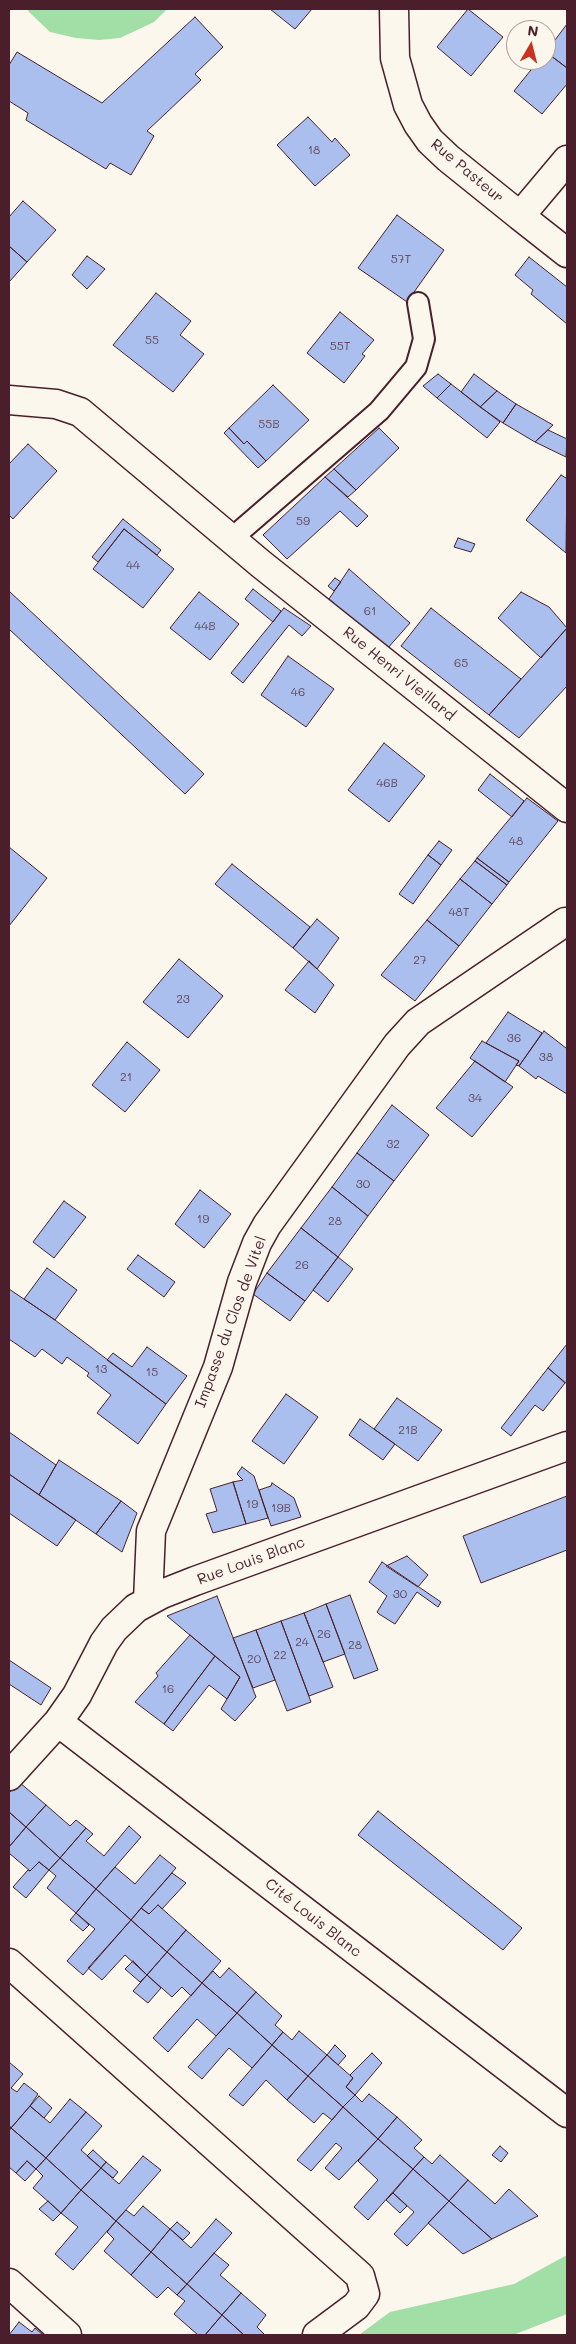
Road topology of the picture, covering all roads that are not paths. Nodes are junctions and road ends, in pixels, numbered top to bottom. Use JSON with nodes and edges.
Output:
{"nodes":[{"id":1,"x":394,"y":9,"type":"edge"},
{"id":2,"x":567,"y":160,"type":"edge"},
{"id":3,"x":520,"y":216,"type":"junction"},
{"id":4,"x":567,"y":253,"type":"edge"},
{"id":5,"x":418,"y":303,"type":"dead end"},
{"id":6,"x":9,"y":400,"type":"edge"},
{"id":7,"x":231,"y":539,"type":"junction"},
{"id":8,"x":567,"y":808,"type":"edge"},
{"id":9,"x":565,"y":922,"type":"dead end"},
{"id":10,"x":567,"y":1446,"type":"edge"},
{"id":11,"x":148,"y":1601,"type":"junction"},
{"id":12,"x":58,"y":1722,"type":"junction"},
{"id":13,"x":9,"y":1776,"type":"edge"},
{"id":14,"x":9,"y":1963,"type":"edge"},
{"id":15,"x":567,"y":2113,"type":"edge"},
{"id":16,"x":9,"y":2283,"type":"edge"},
{"id":17,"x":67,"y":2335,"type":"edge"},
{"id":18,"x":317,"y":2335,"type":"edge"}],
"edges":[{"from":1,"to":3,"type":"street","name":"Rue Pasteur"},
{"from":2,"to":3,"type":"street"},
{"from":3,"to":4,"type":"street","name":"Rue Pasteur"},
{"from":5,"to":7,"type":"lane"},
{"from":6,"to":7,"type":"street","name":"Rue Henri Vieillard"},
{"from":7,"to":8,"type":"street","name":"Rue Henri Vieillard"},
{"from":9,"to":11,"type":"street","name":"Impasse du Clos de Vitel"},
{"from":10,"to":11,"type":"street","name":"Rue Louis Blanc"},
{"from":11,"to":12,"type":"street","name":"Rue Louis Blanc"},
{"from":12,"to":13,"type":"street","name":"Rue Louis Blanc"},
{"from":12,"to":15,"type":"street","name":"Cité Louis Blanc"},
{"from":14,"to":18,"type":"street"},
{"from":16,"to":17,"type":"street"}]}
